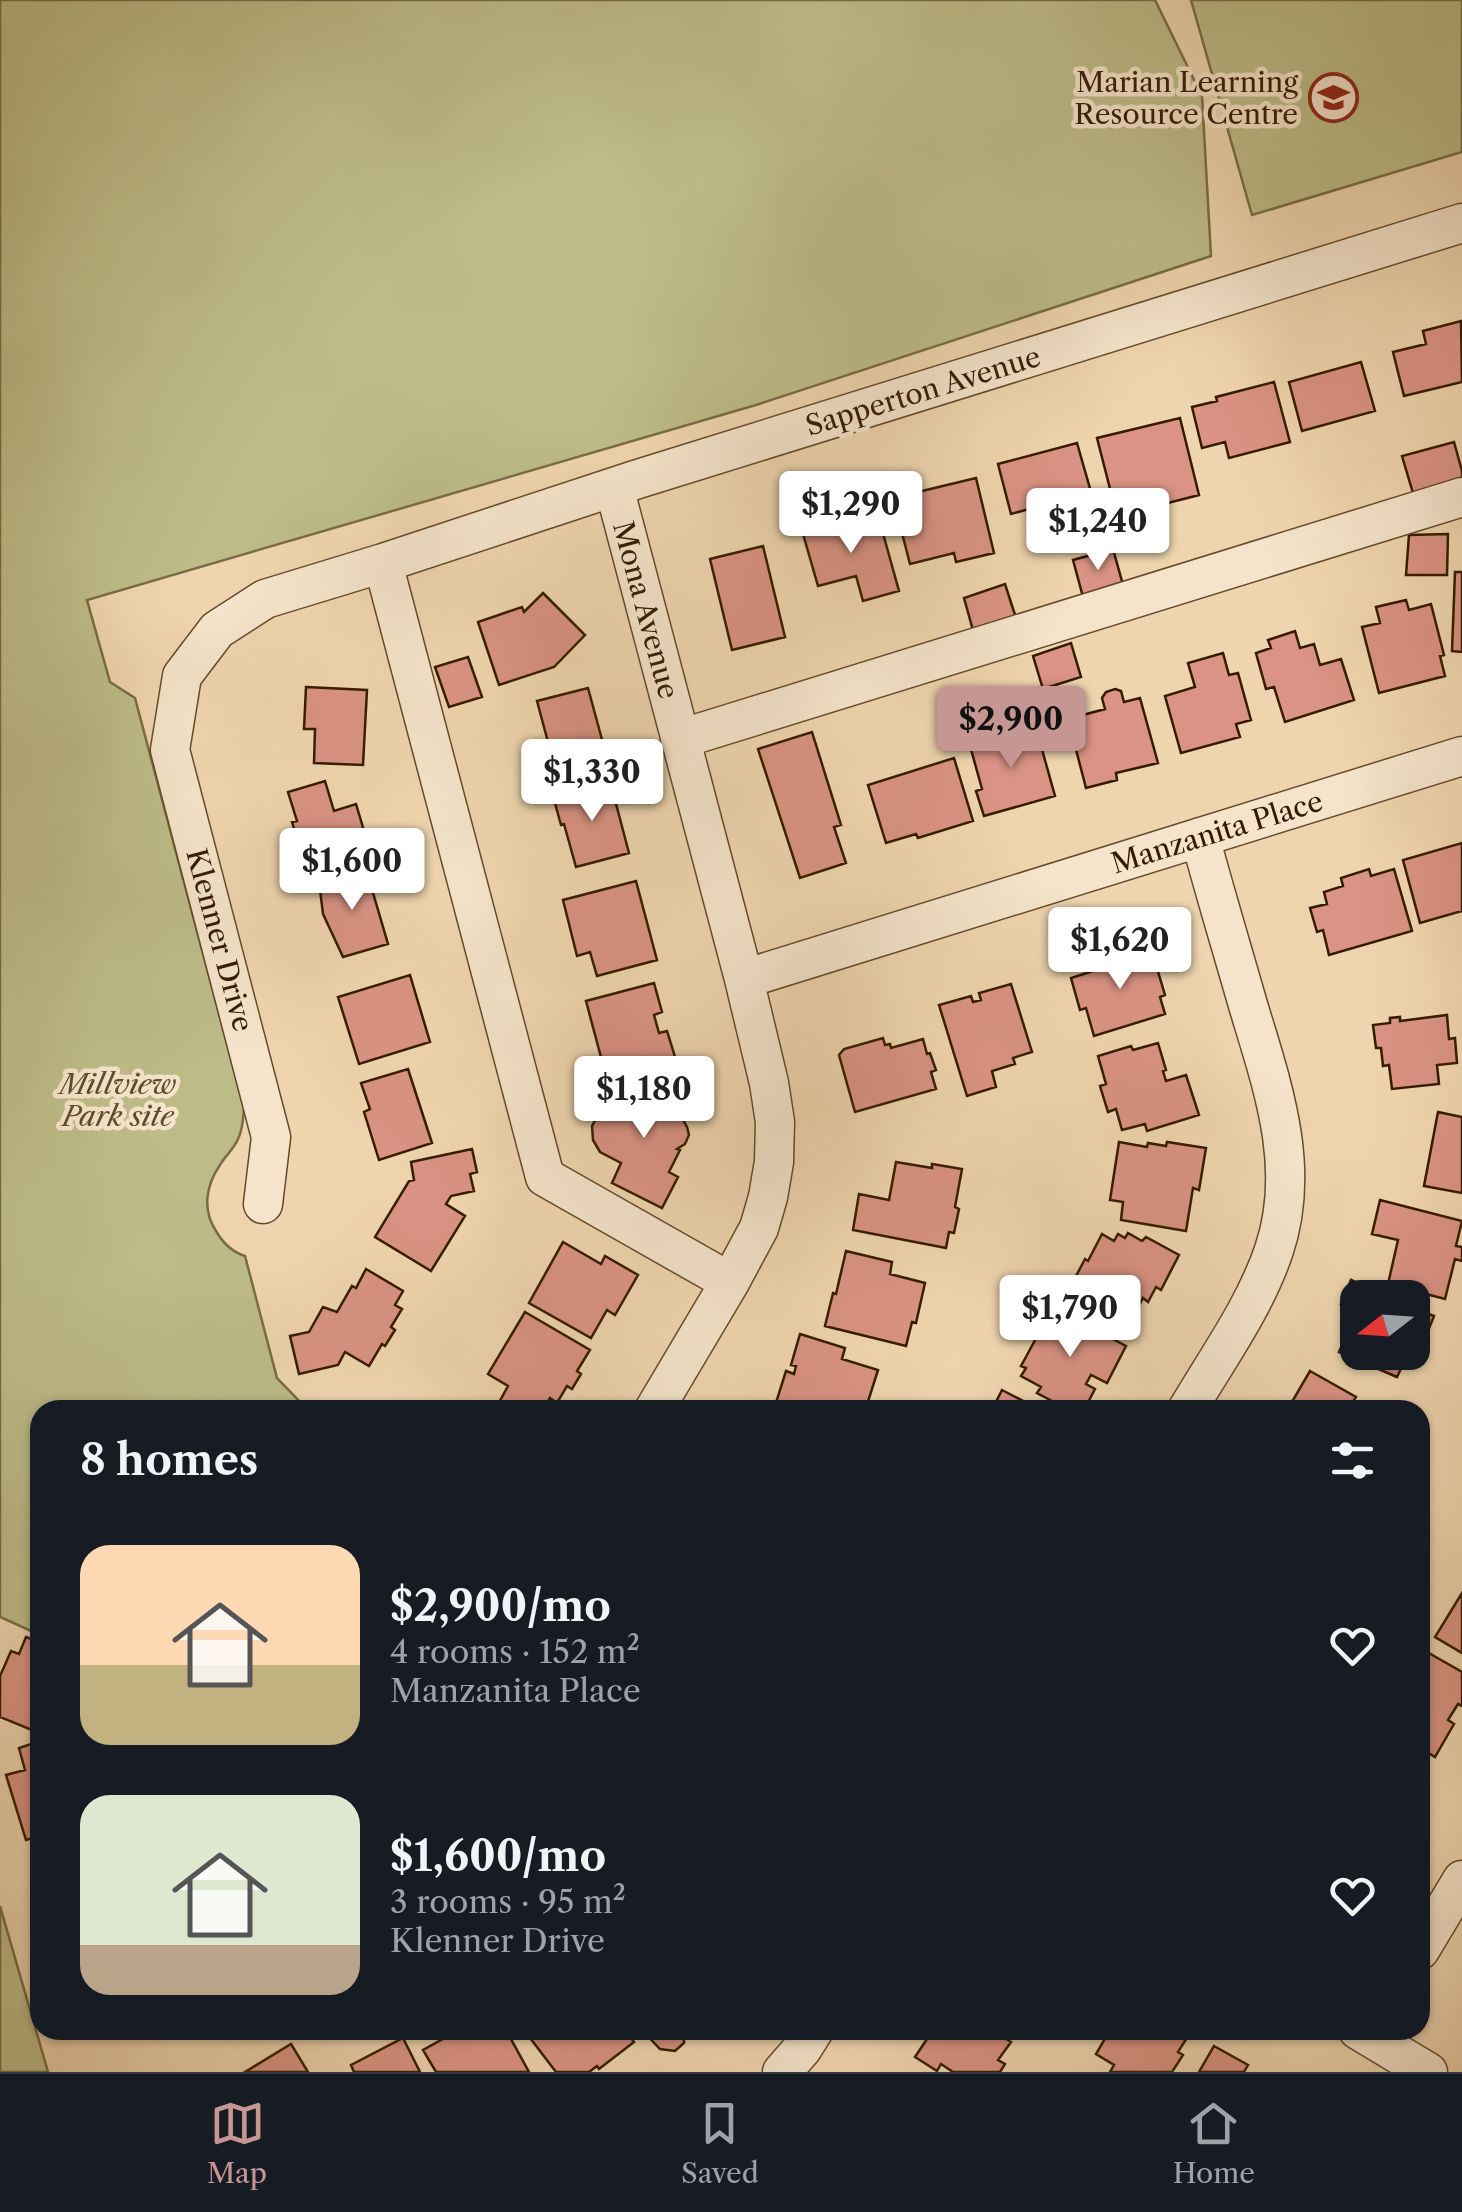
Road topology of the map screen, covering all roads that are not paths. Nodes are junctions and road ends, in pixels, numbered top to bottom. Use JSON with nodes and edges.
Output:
{"nodes":[{"id":1,"x":1462,"y":223,"type":"edge"},
{"id":2,"x":614,"y":488,"type":"junction"},
{"id":3,"x":1462,"y":497,"type":"edge"},
{"id":4,"x":382,"y":563,"type":"junction"},
{"id":5,"x":182,"y":676,"type":"joint"},
{"id":6,"x":680,"y":738,"type":"junction"},
{"id":7,"x":1462,"y":756,"type":"edge"},
{"id":8,"x":1200,"y":837,"type":"junction"},
{"id":9,"x":744,"y":979,"type":"junction"},
{"id":10,"x":263,"y":1204,"type":"dead end"},
{"id":11,"x":730,"y":1282,"type":"junction"},
{"id":12,"x":660,"y":1400,"type":"edge"},
{"id":13,"x":1193,"y":1400,"type":"edge"},
{"id":14,"x":1462,"y":1880,"type":"edge"},
{"id":15,"x":1430,"y":1933,"type":"edge"},
{"id":16,"x":808,"y":2040,"type":"edge"},
{"id":17,"x":1378,"y":2040,"type":"edge"},
{"id":18,"x":782,"y":2072,"type":"edge"},
{"id":19,"x":1428,"y":2072,"type":"edge"}],
"edges":[{"from":1,"to":2,"type":"street","name":"Sapperton Avenue"},
{"from":2,"to":4,"type":"street","name":"Sapperton Avenue"},
{"from":2,"to":6,"type":"street","name":"Mona Avenue"},
{"from":3,"to":6,"type":"street"},
{"from":4,"to":5,"type":"street","name":"Sapperton Avenue"},
{"from":4,"to":11,"type":"street"},
{"from":5,"to":10,"type":"street","name":"Klenner Drive"},
{"from":6,"to":9,"type":"street","name":"Mona Avenue"},
{"from":7,"to":8,"type":"street","name":"Manzanita Place"},
{"from":8,"to":9,"type":"street","name":"Manzanita Place"},
{"from":8,"to":13,"type":"street"},
{"from":9,"to":11,"type":"street","name":"Mona Avenue"},
{"from":11,"to":12,"type":"street","name":"Mona Avenue"},
{"from":14,"to":15,"type":"street"},
{"from":16,"to":18,"type":"street"},
{"from":17,"to":19,"type":"street"}]}
